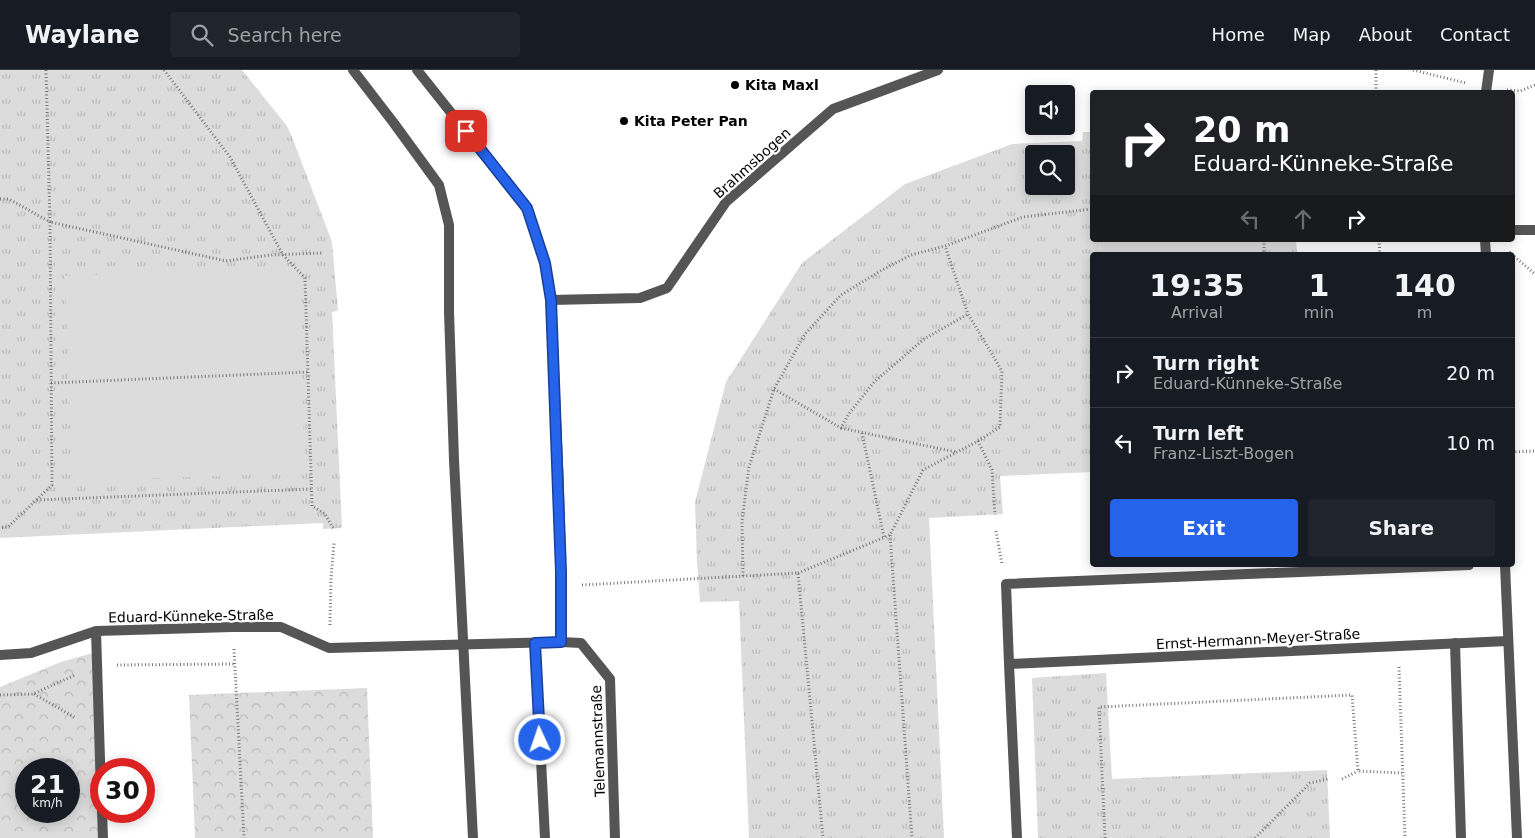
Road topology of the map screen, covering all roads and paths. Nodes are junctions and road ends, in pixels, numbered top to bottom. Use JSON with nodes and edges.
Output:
{"nodes":[{"id":1,"x":46,"y":70,"type":"edge"},
{"id":2,"x":164,"y":70,"type":"edge"},
{"id":3,"x":353,"y":70,"type":"edge"},
{"id":4,"x":417,"y":70,"type":"edge"},
{"id":5,"x":938,"y":70,"type":"edge"},
{"id":6,"x":1376,"y":70,"type":"edge"},
{"id":7,"x":1414,"y":70,"type":"edge"},
{"id":8,"x":1489,"y":70,"type":"edge"},
{"id":9,"x":1535,"y":84,"type":"edge"},
{"id":10,"x":1376,"y":90,"type":"edge"},
{"id":11,"x":1486,"y":90,"type":"edge"},
{"id":12,"x":1515,"y":91,"type":"edge"},
{"id":13,"x":0,"y":199,"type":"edge"},
{"id":14,"x":1090,"y":209,"type":"edge"},
{"id":15,"x":50,"y":222,"type":"junction"},
{"id":16,"x":1515,"y":230,"type":"edge"},
{"id":17,"x":1535,"y":230,"type":"edge"},
{"id":18,"x":945,"y":246,"type":"junction"},
{"id":19,"x":322,"y":253,"type":"dead end"},
{"id":20,"x":284,"y":255,"type":"junction"},
{"id":21,"x":1515,"y":257,"type":"edge"},
{"id":22,"x":1535,"y":274,"type":"edge"},
{"id":23,"x":551,"y":300,"type":"junction"},
{"id":24,"x":968,"y":314,"type":"junction"},
{"id":25,"x":308,"y":372,"type":"junction"},
{"id":26,"x":51,"y":383,"type":"junction"},
{"id":27,"x":774,"y":389,"type":"junction"},
{"id":28,"x":841,"y":428,"type":"junction"},
{"id":29,"x":862,"y":433,"type":"junction"},
{"id":30,"x":978,"y":441,"type":"junction"},
{"id":31,"x":1535,"y":451,"type":"edge"},
{"id":32,"x":956,"y":452,"type":"junction"},
{"id":33,"x":1515,"y":452,"type":"edge"},
{"id":34,"x":311,"y":489,"type":"junction"},
{"id":35,"x":36,"y":500,"type":"junction"},
{"id":36,"x":995,"y":515,"type":"dead end"},
{"id":37,"x":0,"y":528,"type":"edge"},
{"id":38,"x":333,"y":528,"type":"dead end"},
{"id":39,"x":996,"y":531,"type":"dead end"},
{"id":40,"x":890,"y":535,"type":"junction"},
{"id":41,"x":884,"y":537,"type":"junction"},
{"id":42,"x":334,"y":543,"type":"dead end"},
{"id":43,"x":1420,"y":567,"type":"edge"},
{"id":44,"x":1504,"y":567,"type":"edge"},
{"id":45,"x":798,"y":573,"type":"junction"},
{"id":46,"x":743,"y":576,"type":"junction"},
{"id":47,"x":1006,"y":584,"type":"junction"},
{"id":48,"x":561,"y":586,"type":"junction"},
{"id":49,"x":232,"y":627,"type":"junction"},
{"id":50,"x":96,"y":632,"type":"junction"},
{"id":51,"x":1507,"y":641,"type":"junction"},
{"id":52,"x":561,"y":642,"type":"junction"},
{"id":53,"x":535,"y":643,"type":"junction"},
{"id":54,"x":1455,"y":644,"type":"junction"},
{"id":55,"x":464,"y":645,"type":"junction"},
{"id":56,"x":1398,"y":646,"type":"junction"},
{"id":57,"x":329,"y":648,"type":"junction"},
{"id":58,"x":0,"y":655,"type":"edge"},
{"id":59,"x":1010,"y":664,"type":"junction"},
{"id":60,"x":33,"y":694,"type":"dead end"},
{"id":61,"x":99,"y":731,"type":"junction"},
{"id":62,"x":100,"y":758,"type":"edge"},
{"id":63,"x":1358,"y":772,"type":"junction"},
{"id":64,"x":1402,"y":774,"type":"junction"},
{"id":65,"x":1342,"y":779,"type":"dead end"},
{"id":66,"x":1328,"y":780,"type":"dead end"},
{"id":67,"x":102,"y":823,"type":"edge"},
{"id":68,"x":103,"y":838,"type":"edge"},
{"id":69,"x":244,"y":838,"type":"edge"},
{"id":70,"x":473,"y":838,"type":"edge"},
{"id":71,"x":545,"y":838,"type":"edge"},
{"id":72,"x":615,"y":838,"type":"edge"},
{"id":73,"x":823,"y":838,"type":"edge"},
{"id":74,"x":912,"y":838,"type":"edge"},
{"id":75,"x":1017,"y":838,"type":"edge"},
{"id":76,"x":1105,"y":838,"type":"edge"},
{"id":77,"x":1255,"y":838,"type":"edge"},
{"id":78,"x":1405,"y":838,"type":"edge"},
{"id":79,"x":1461,"y":838,"type":"edge"},
{"id":80,"x":1517,"y":838,"type":"edge"}],
"edges":[{"from":1,"to":15,"type":"path"},
{"from":2,"to":20,"type":"path"},
{"from":3,"to":55,"type":"street"},
{"from":4,"to":23,"type":"street"},
{"from":5,"to":23,"type":"street","name":"Brahmsbogen"},
{"from":6,"to":10,"type":"path"},
{"from":7,"to":11,"type":"path"},
{"from":8,"to":11,"type":"street"},
{"from":9,"to":12,"type":"path"},
{"from":13,"to":15,"type":"path"},
{"from":14,"to":18,"type":"path"},
{"from":15,"to":20,"type":"path"},
{"from":15,"to":26,"type":"path"},
{"from":16,"to":17,"type":"street"},
{"from":18,"to":24,"type":"path"},
{"from":18,"to":27,"type":"path"},
{"from":19,"to":20,"type":"path"},
{"from":20,"to":25,"type":"path"},
{"from":21,"to":22,"type":"path"},
{"from":23,"to":48,"type":"street"},
{"from":24,"to":28,"type":"path"},
{"from":24,"to":30,"type":"path"},
{"from":25,"to":26,"type":"path"},
{"from":25,"to":34,"type":"path"},
{"from":26,"to":35,"type":"path"},
{"from":27,"to":28,"type":"path"},
{"from":27,"to":46,"type":"path"},
{"from":28,"to":29,"type":"path"},
{"from":29,"to":32,"type":"path"},
{"from":29,"to":41,"type":"path"},
{"from":30,"to":32,"type":"path"},
{"from":30,"to":36,"type":"path"},
{"from":31,"to":33,"type":"path"},
{"from":32,"to":40,"type":"path"},
{"from":34,"to":35,"type":"path"},
{"from":34,"to":38,"type":"path"},
{"from":35,"to":37,"type":"path"},
{"from":39,"to":47,"type":"path"},
{"from":40,"to":41,"type":"path"},
{"from":40,"to":74,"type":"path"},
{"from":41,"to":45,"type":"path"},
{"from":42,"to":57,"type":"path"},
{"from":43,"to":47,"type":"street"},
{"from":44,"to":51,"type":"street"},
{"from":45,"to":46,"type":"path"},
{"from":45,"to":73,"type":"path"},
{"from":46,"to":48,"type":"path"},
{"from":47,"to":59,"type":"street"},
{"from":48,"to":52,"type":"street"},
{"from":49,"to":50,"type":"street","name":"Eduard-Künneke-Straße"},
{"from":49,"to":57,"type":"street","name":"Eduard-Künneke-Straße"},
{"from":49,"to":69,"type":"path"},
{"from":50,"to":58,"type":"street","name":"Eduard-Künneke-Straße"},
{"from":50,"to":61,"type":"street"},
{"from":51,"to":54,"type":"street","name":"Ernst-Hermann-Meyer-Straße"},
{"from":51,"to":80,"type":"street"},
{"from":52,"to":53,"type":"street","name":"Eduard-Künneke-Straße"},
{"from":52,"to":72,"type":"street","name":"Telemannstraße"},
{"from":53,"to":55,"type":"street","name":"Eduard-Künneke-Straße"},
{"from":53,"to":71,"type":"street"},
{"from":54,"to":56,"type":"street","name":"Ernst-Hermann-Meyer-Straße"},
{"from":54,"to":79,"type":"street"},
{"from":55,"to":57,"type":"street","name":"Eduard-Künneke-Straße"},
{"from":55,"to":70,"type":"street"},
{"from":56,"to":59,"type":"street","name":"Ernst-Hermann-Meyer-Straße"},
{"from":56,"to":64,"type":"path"},
{"from":59,"to":75,"type":"street"},
{"from":60,"to":61,"type":"path"},
{"from":61,"to":62,"type":"street"},
{"from":63,"to":64,"type":"path"},
{"from":63,"to":65,"type":"path"},
{"from":63,"to":76,"type":"path"},
{"from":64,"to":78,"type":"path"},
{"from":66,"to":77,"type":"path"},
{"from":67,"to":68,"type":"street"}]}
